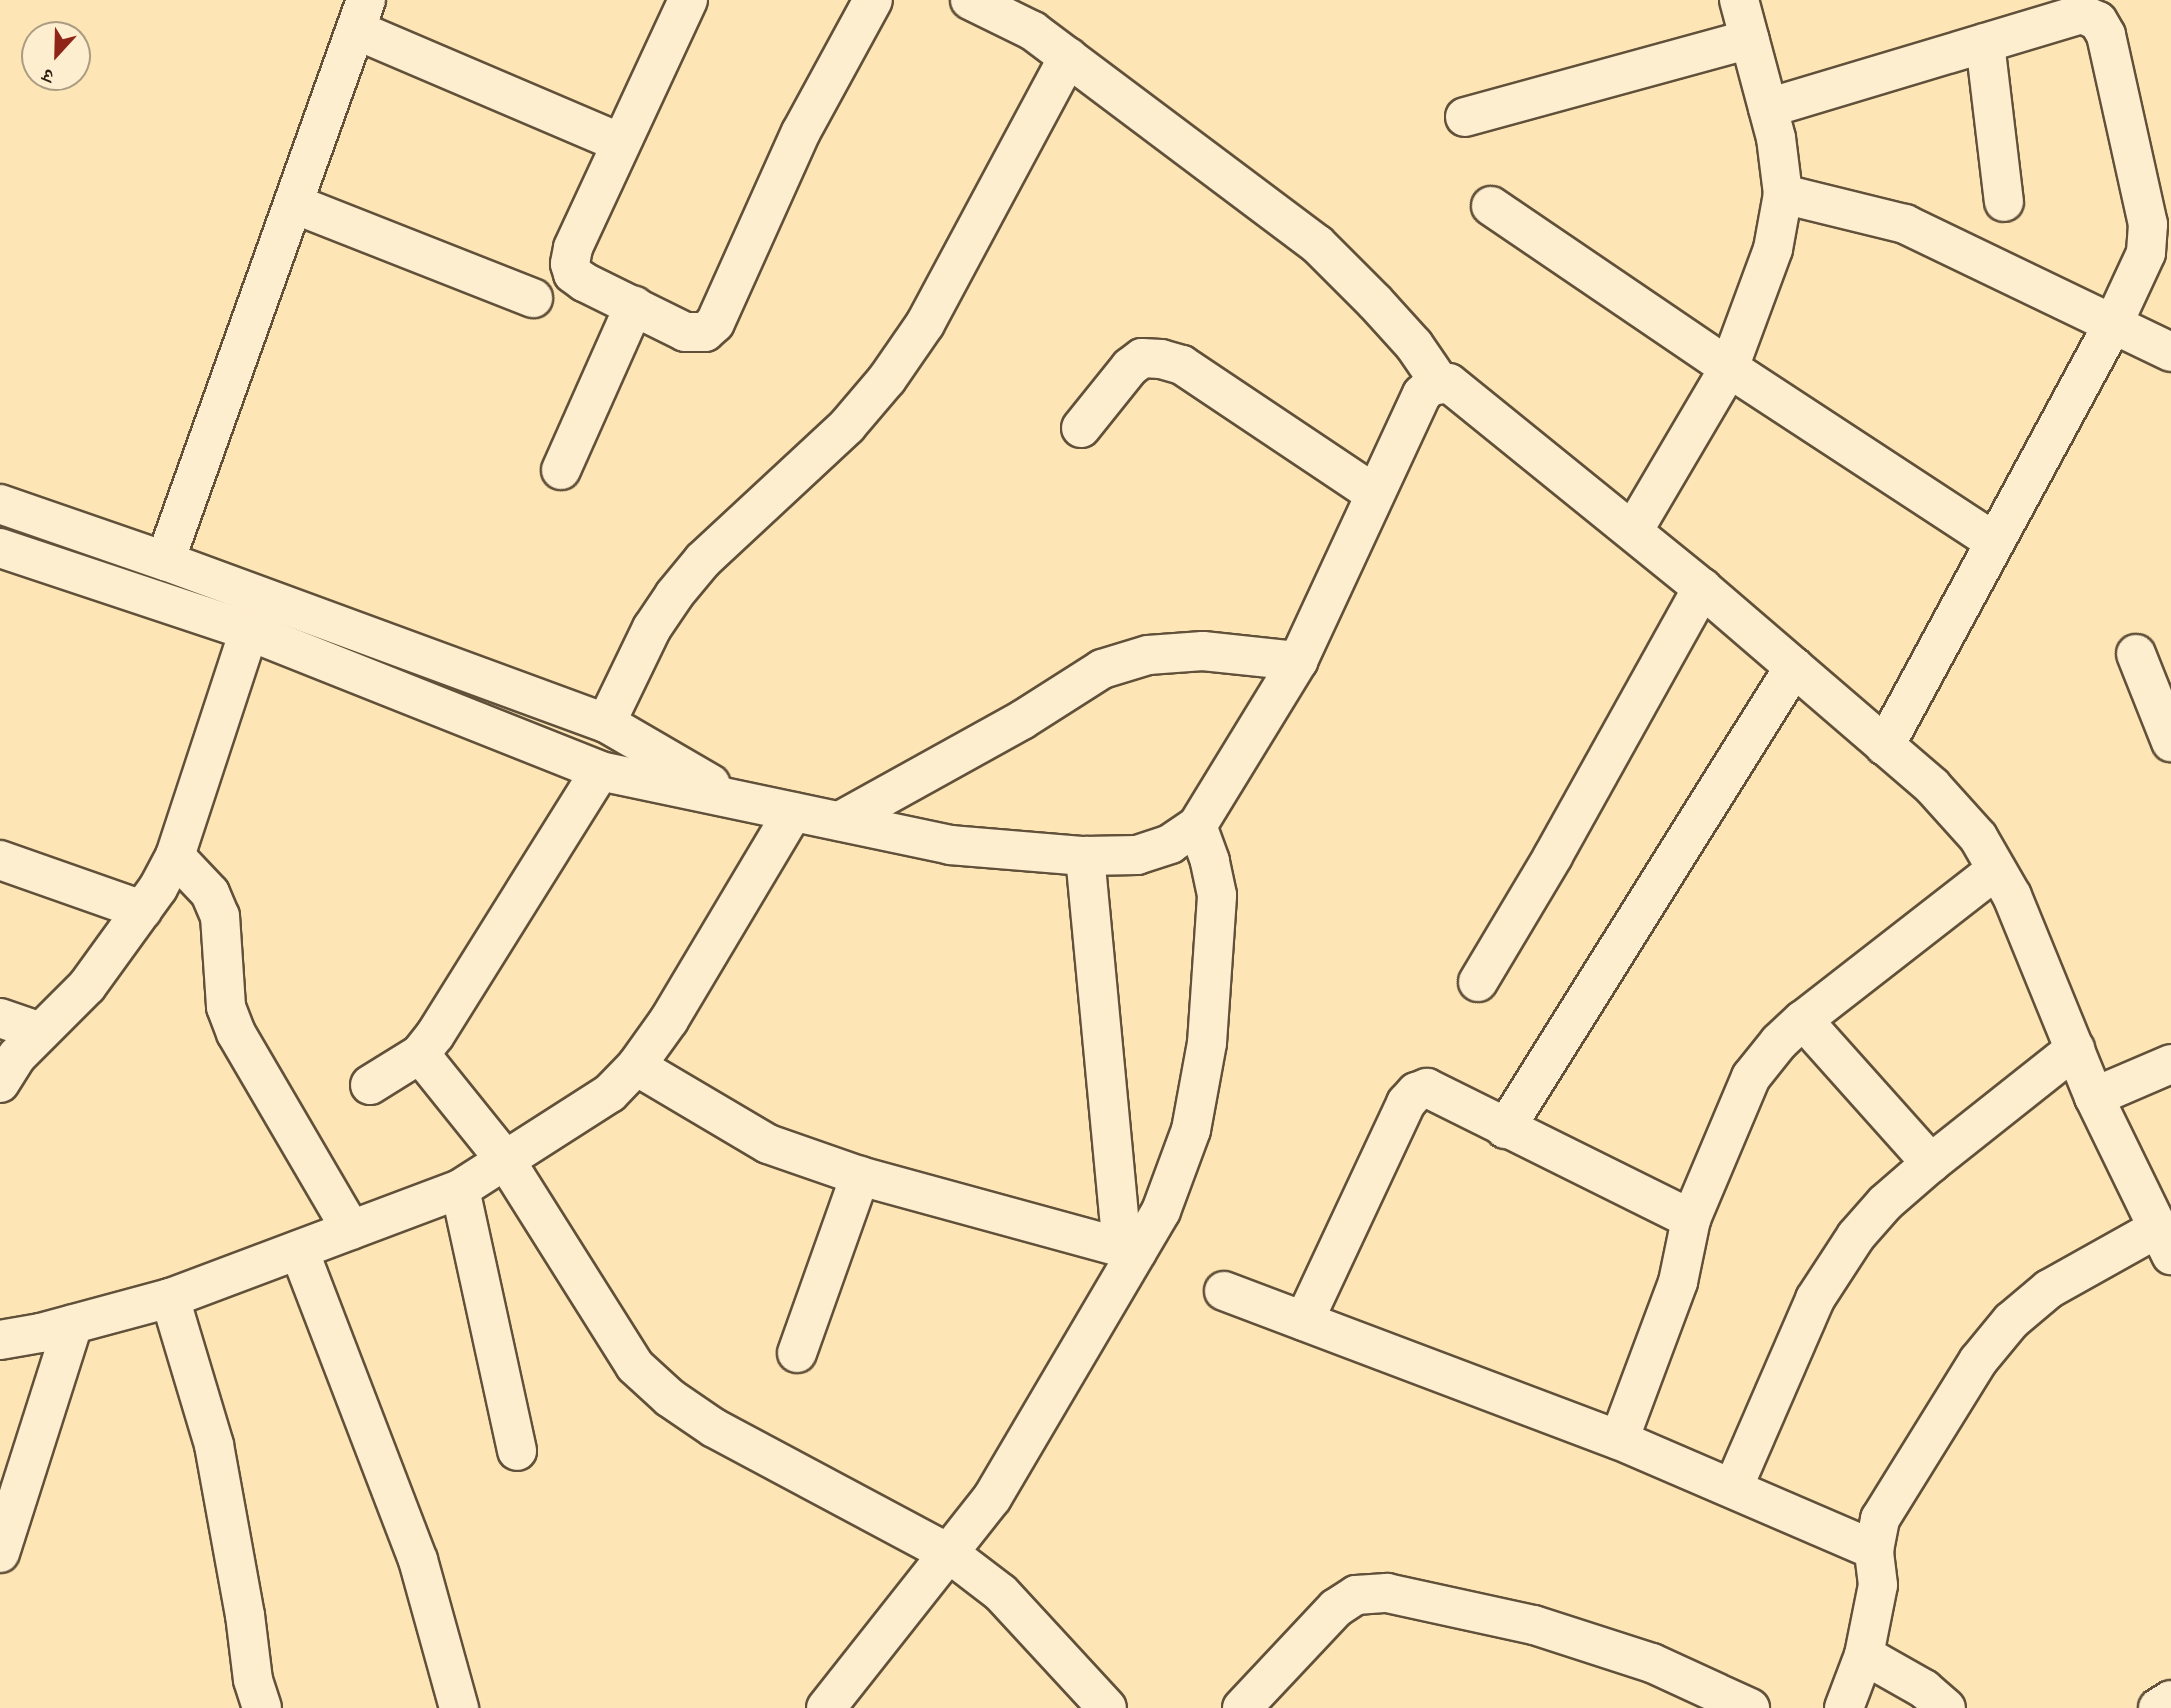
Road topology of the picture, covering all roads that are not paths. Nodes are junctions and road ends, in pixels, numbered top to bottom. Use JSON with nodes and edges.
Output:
{"nodes":[{"id":1,"x":688,"y":0,"type":"edge"},
{"id":2,"x":873,"y":0,"type":"edge"},
{"id":3,"x":970,"y":0,"type":"edge"},
{"id":4,"x":1739,"y":0,"type":"edge"},
{"id":5,"x":361,"y":15,"type":"edge"},
{"id":6,"x":1749,"y":39,"type":"junction"},
{"id":7,"x":1984,"y":43,"type":"junction"},
{"id":8,"x":1068,"y":57,"type":"junction"},
{"id":9,"x":1768,"y":108,"type":"junction"},
{"id":10,"x":1465,"y":117,"type":"dead end"},
{"id":11,"x":621,"y":143,"type":"junction"},
{"id":12,"x":1783,"y":194,"type":"junction"},
{"id":13,"x":2004,"y":202,"type":"dead end"},
{"id":14,"x":294,"y":204,"type":"junction"},
{"id":15,"x":1491,"y":206,"type":"dead end"},
{"id":16,"x":533,"y":298,"type":"dead end"},
{"id":17,"x":634,"y":306,"type":"junction"},
{"id":18,"x":2113,"y":324,"type":"junction"},
{"id":19,"x":2171,"y":352,"type":"edge"},
{"id":20,"x":1729,"y":368,"type":"junction"},
{"id":21,"x":1440,"y":383,"type":"junction"},
{"id":22,"x":1081,"y":428,"type":"dead end"},
{"id":23,"x":561,"y":470,"type":"dead end"},
{"id":24,"x":1375,"y":494,"type":"junction"},
{"id":25,"x":0,"y":504,"type":"edge"},
{"id":26,"x":1633,"y":531,"type":"junction"},
{"id":27,"x":1993,"y":541,"type":"junction"},
{"id":28,"x":0,"y":548,"type":"edge"},
{"id":29,"x":165,"y":561,"type":"junction"},
{"id":30,"x":1702,"y":588,"type":"junction"},
{"id":31,"x":249,"y":631,"type":"junction"},
{"id":32,"x":2136,"y":654,"type":"dead end"},
{"id":33,"x":1298,"y":661,"type":"junction"},
{"id":34,"x":1794,"y":667,"type":"junction"},
{"id":35,"x":606,"y":723,"type":"junction"},
{"id":36,"x":2171,"y":742,"type":"edge"},
{"id":37,"x":1885,"y":746,"type":"junction"},
{"id":38,"x":600,"y":771,"type":"junction"},
{"id":39,"x":737,"y":800,"type":"junction"},
{"id":40,"x":793,"y":811,"type":"junction"},
{"id":41,"x":840,"y":821,"type":"junction"},
{"id":42,"x":1197,"y":826,"type":"junction"},
{"id":43,"x":175,"y":856,"type":"junction"},
{"id":44,"x":1085,"y":856,"type":"junction"},
{"id":45,"x":0,"y":860,"type":"edge"},
{"id":46,"x":1996,"y":870,"type":"junction"},
{"id":47,"x":142,"y":910,"type":"junction"},
{"id":48,"x":1478,"y":982,"type":"dead end"},
{"id":49,"x":0,"y":1018,"type":"edge"},
{"id":50,"x":1802,"y":1020,"type":"junction"},
{"id":51,"x":41,"y":1032,"type":"junction"},
{"id":52,"x":2075,"y":1049,"type":"junction"},
{"id":53,"x":419,"y":1054,"type":"junction"},
{"id":54,"x":2171,"y":1064,"type":"edge"},
{"id":55,"x":636,"y":1066,"type":"junction"},
{"id":56,"x":0,"y":1083,"type":"edge"},
{"id":57,"x":369,"y":1085,"type":"dead end"},
{"id":58,"x":2094,"y":1097,"type":"junction"},
{"id":59,"x":1506,"y":1129,"type":"junction"},
{"id":60,"x":506,"y":1161,"type":"junction"},
{"id":61,"x":1931,"y":1163,"type":"junction"},
{"id":62,"x":859,"y":1177,"type":"junction"},
{"id":63,"x":460,"y":1189,"type":"junction"},
{"id":64,"x":1691,"y":1219,"type":"junction"},
{"id":65,"x":351,"y":1230,"type":"junction"},
{"id":66,"x":2165,"y":1242,"type":"edge"},
{"id":67,"x":299,"y":1250,"type":"junction"},
{"id":68,"x":1130,"y":1251,"type":"junction"},
{"id":69,"x":1224,"y":1291,"type":"dead end"},
{"id":70,"x":170,"y":1298,"type":"junction"},
{"id":71,"x":1304,"y":1321,"type":"junction"},
{"id":72,"x":73,"y":1324,"type":"junction"},
{"id":73,"x":0,"y":1340,"type":"edge"},
{"id":74,"x":797,"y":1353,"type":"dead end"},
{"id":75,"x":1619,"y":1440,"type":"junction"},
{"id":76,"x":517,"y":1451,"type":"dead end"},
{"id":77,"x":1732,"y":1489,"type":"junction"},
{"id":78,"x":1874,"y":1549,"type":"junction"},
{"id":79,"x":0,"y":1553,"type":"edge"},
{"id":80,"x":950,"y":1553,"type":"junction"},
{"id":81,"x":1864,"y":1656,"type":"junction"},
{"id":82,"x":2171,"y":1700,"type":"edge"},
{"id":83,"x":262,"y":1708,"type":"edge"},
{"id":84,"x":459,"y":1708,"type":"edge"},
{"id":85,"x":826,"y":1708,"type":"edge"},
{"id":86,"x":1107,"y":1708,"type":"edge"},
{"id":87,"x":1242,"y":1708,"type":"edge"},
{"id":88,"x":1750,"y":1708,"type":"edge"},
{"id":89,"x":1844,"y":1708,"type":"edge"},
{"id":90,"x":1946,"y":1708,"type":"edge"},
{"id":91,"x":2158,"y":1708,"type":"edge"}],
"edges":[{"from":1,"to":11,"type":"street"},
{"from":2,"to":17,"type":"street"},
{"from":3,"to":8,"type":"street"},
{"from":4,"to":6,"type":"street"},
{"from":5,"to":11,"type":"street"},
{"from":5,"to":14,"type":"street"},
{"from":6,"to":9,"type":"street"},
{"from":6,"to":10,"type":"street"},
{"from":7,"to":9,"type":"street"},
{"from":7,"to":13,"type":"street"},
{"from":7,"to":18,"type":"street"},
{"from":8,"to":21,"type":"street"},
{"from":8,"to":35,"type":"street"},
{"from":9,"to":12,"type":"street"},
{"from":11,"to":17,"type":"street"},
{"from":12,"to":18,"type":"street"},
{"from":12,"to":20,"type":"street"},
{"from":14,"to":16,"type":"street"},
{"from":14,"to":29,"type":"street"},
{"from":15,"to":20,"type":"street"},
{"from":17,"to":23,"type":"street"},
{"from":18,"to":19,"type":"street"},
{"from":18,"to":27,"type":"street"},
{"from":20,"to":26,"type":"street"},
{"from":20,"to":27,"type":"street"},
{"from":21,"to":24,"type":"street"},
{"from":21,"to":26,"type":"street"},
{"from":22,"to":24,"type":"street"},
{"from":24,"to":33,"type":"street"},
{"from":25,"to":29,"type":"street"},
{"from":26,"to":30,"type":"street"},
{"from":27,"to":37,"type":"street"},
{"from":28,"to":31,"type":"street"},
{"from":29,"to":35,"type":"street"},
{"from":30,"to":34,"type":"street"},
{"from":30,"to":48,"type":"street"},
{"from":31,"to":38,"type":"street"},
{"from":31,"to":43,"type":"street"},
{"from":32,"to":36,"type":"street"},
{"from":33,"to":41,"type":"street"},
{"from":33,"to":42,"type":"street"},
{"from":34,"to":37,"type":"street"},
{"from":34,"to":59,"type":"street"},
{"from":35,"to":39,"type":"street"},
{"from":37,"to":46,"type":"street"},
{"from":38,"to":39,"type":"street"},
{"from":38,"to":53,"type":"street"},
{"from":39,"to":40,"type":"street"},
{"from":40,"to":41,"type":"street"},
{"from":40,"to":55,"type":"street"},
{"from":41,"to":44,"type":"street"},
{"from":42,"to":44,"type":"street"},
{"from":42,"to":68,"type":"street"},
{"from":43,"to":47,"type":"street"},
{"from":43,"to":65,"type":"street"},
{"from":44,"to":68,"type":"street"},
{"from":45,"to":47,"type":"street"},
{"from":46,"to":50,"type":"street"},
{"from":46,"to":52,"type":"street"},
{"from":47,"to":51,"type":"street"},
{"from":49,"to":51,"type":"street"},
{"from":50,"to":61,"type":"street"},
{"from":50,"to":64,"type":"street"},
{"from":51,"to":56,"type":"street"},
{"from":52,"to":58,"type":"street"},
{"from":52,"to":61,"type":"street"},
{"from":53,"to":57,"type":"street"},
{"from":53,"to":60,"type":"street"},
{"from":54,"to":58,"type":"street"},
{"from":55,"to":60,"type":"street"},
{"from":55,"to":62,"type":"street"},
{"from":58,"to":66,"type":"street"},
{"from":59,"to":64,"type":"street"},
{"from":59,"to":71,"type":"street"},
{"from":60,"to":63,"type":"street"},
{"from":60,"to":80,"type":"street"},
{"from":61,"to":77,"type":"street"},
{"from":62,"to":68,"type":"street"},
{"from":62,"to":74,"type":"street"},
{"from":63,"to":65,"type":"street"},
{"from":63,"to":76,"type":"street"},
{"from":64,"to":75,"type":"street"},
{"from":65,"to":67,"type":"street"},
{"from":66,"to":78,"type":"street"},
{"from":67,"to":70,"type":"street"},
{"from":67,"to":84,"type":"street"},
{"from":68,"to":80,"type":"street"},
{"from":69,"to":71,"type":"street"},
{"from":70,"to":72,"type":"street"},
{"from":70,"to":83,"type":"street"},
{"from":71,"to":75,"type":"street"},
{"from":72,"to":73,"type":"street"},
{"from":72,"to":79,"type":"street"},
{"from":75,"to":77,"type":"street"},
{"from":77,"to":78,"type":"street"},
{"from":78,"to":81,"type":"street"},
{"from":80,"to":85,"type":"street"},
{"from":80,"to":86,"type":"street"},
{"from":81,"to":89,"type":"street"},
{"from":81,"to":90,"type":"street"},
{"from":82,"to":91,"type":"street"},
{"from":87,"to":88,"type":"street"}]}
